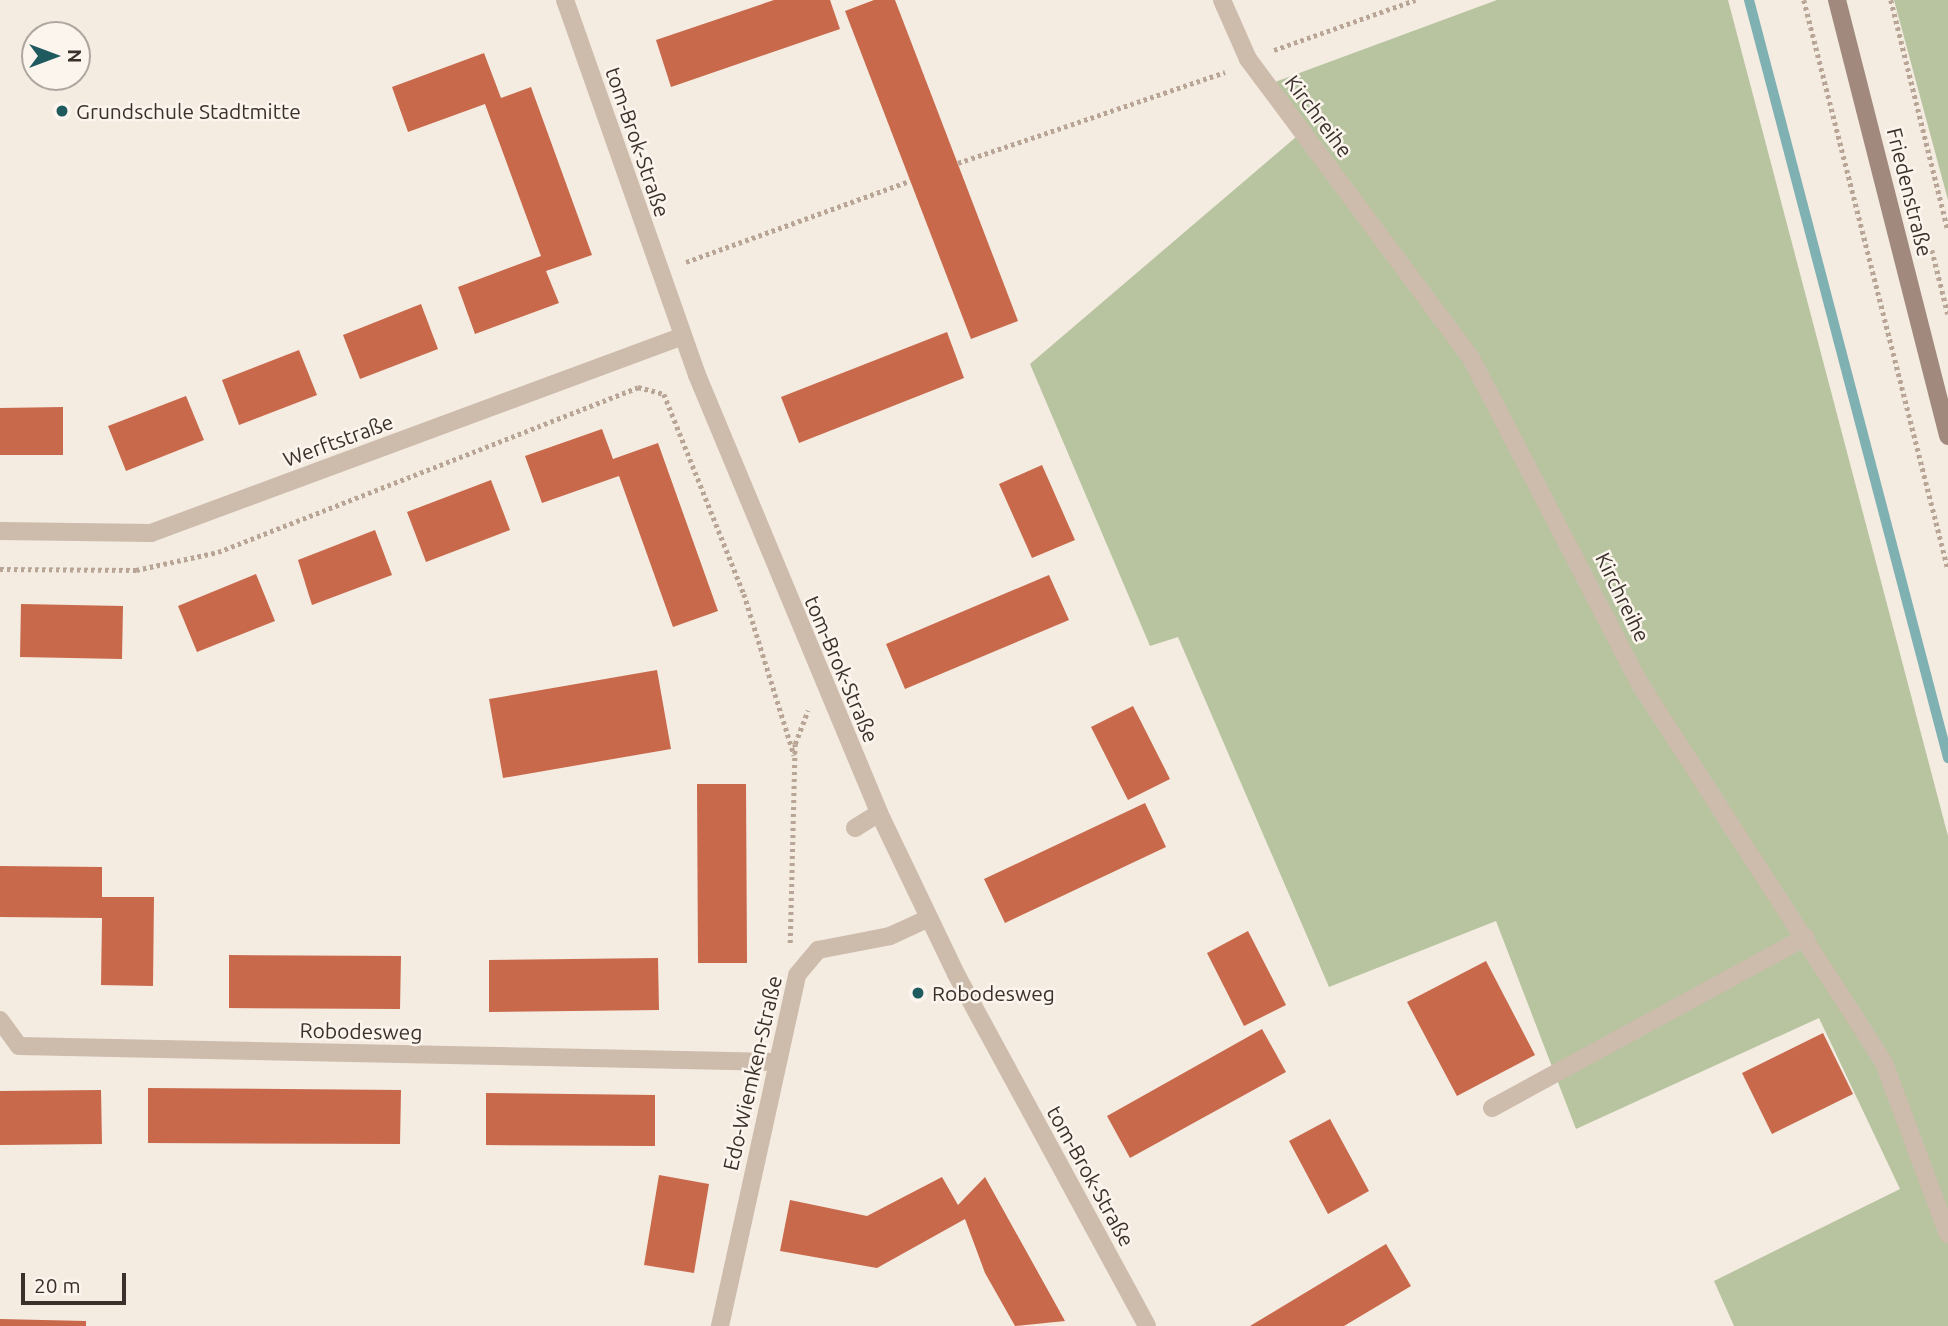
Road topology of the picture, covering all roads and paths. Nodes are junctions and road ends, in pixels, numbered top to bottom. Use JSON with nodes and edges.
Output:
{"nodes":[{"id":1,"x":565,"y":0,"type":"edge"},
{"id":2,"x":1222,"y":0,"type":"edge"},
{"id":3,"x":1415,"y":0,"type":"edge"},
{"id":4,"x":1804,"y":0,"type":"edge"},
{"id":5,"x":1837,"y":0,"type":"edge"},
{"id":6,"x":1891,"y":0,"type":"edge"},
{"id":7,"x":1248,"y":59,"type":"junction"},
{"id":8,"x":958,"y":163,"type":"dead end"},
{"id":9,"x":910,"y":181,"type":"dead end"},
{"id":10,"x":1948,"y":230,"type":"edge"},
{"id":11,"x":659,"y":272,"type":"junction"},
{"id":12,"x":683,"y":336,"type":"junction"},
{"id":13,"x":1948,"y":436,"type":"edge"},
{"id":14,"x":0,"y":531,"type":"edge"},
{"id":15,"x":0,"y":569,"type":"edge"},
{"id":16,"x":1948,"y":569,"type":"edge"},
{"id":17,"x":820,"y":677,"type":"junction"},
{"id":18,"x":794,"y":755,"type":"junction"},
{"id":19,"x":879,"y":813,"type":"junction"},
{"id":20,"x":855,"y":828,"type":"dead end"},
{"id":21,"x":927,"y":919,"type":"junction"},
{"id":22,"x":1805,"y":937,"type":"junction"},
{"id":23,"x":797,"y":975,"type":"junction"},
{"id":24,"x":0,"y":1020,"type":"edge"},
{"id":25,"x":776,"y":1062,"type":"junction"},
{"id":26,"x":1492,"y":1108,"type":"dead end"},
{"id":27,"x":1948,"y":1234,"type":"edge"},
{"id":28,"x":720,"y":1326,"type":"edge"},
{"id":29,"x":1147,"y":1326,"type":"edge"}],
"edges":[{"from":1,"to":11,"type":"street","name":"tom-Brok-Straße"},
{"from":2,"to":7,"type":"street","name":"Kirchreihe"},
{"from":3,"to":7,"type":"path"},
{"from":4,"to":16,"type":"path"},
{"from":5,"to":13,"type":"main road","name":"Friedenstraße"},
{"from":6,"to":10,"type":"path"},
{"from":7,"to":8,"type":"path"},
{"from":7,"to":22,"type":"street","name":"Kirchreihe"},
{"from":9,"to":11,"type":"path"},
{"from":11,"to":12,"type":"street","name":"tom-Brok-Straße"},
{"from":12,"to":14,"type":"street","name":"Werftstraße"},
{"from":12,"to":17,"type":"street","name":"tom-Brok-Straße"},
{"from":15,"to":18,"type":"path"},
{"from":17,"to":18,"type":"path"},
{"from":17,"to":19,"type":"street","name":"tom-Brok-Straße"},
{"from":18,"to":23,"type":"path"},
{"from":19,"to":20,"type":"street"},
{"from":19,"to":21,"type":"street","name":"tom-Brok-Straße"},
{"from":21,"to":23,"type":"street","name":"Edo-Wiemken-Straße"},
{"from":21,"to":29,"type":"street","name":"tom-Brok-Straße"},
{"from":22,"to":26,"type":"street"},
{"from":22,"to":27,"type":"street","name":"Kirchreihe"},
{"from":23,"to":25,"type":"street","name":"Edo-Wiemken-Straße"},
{"from":24,"to":25,"type":"street","name":"Robodesweg"},
{"from":25,"to":28,"type":"street","name":"Edo-Wiemken-Straße"}]}
